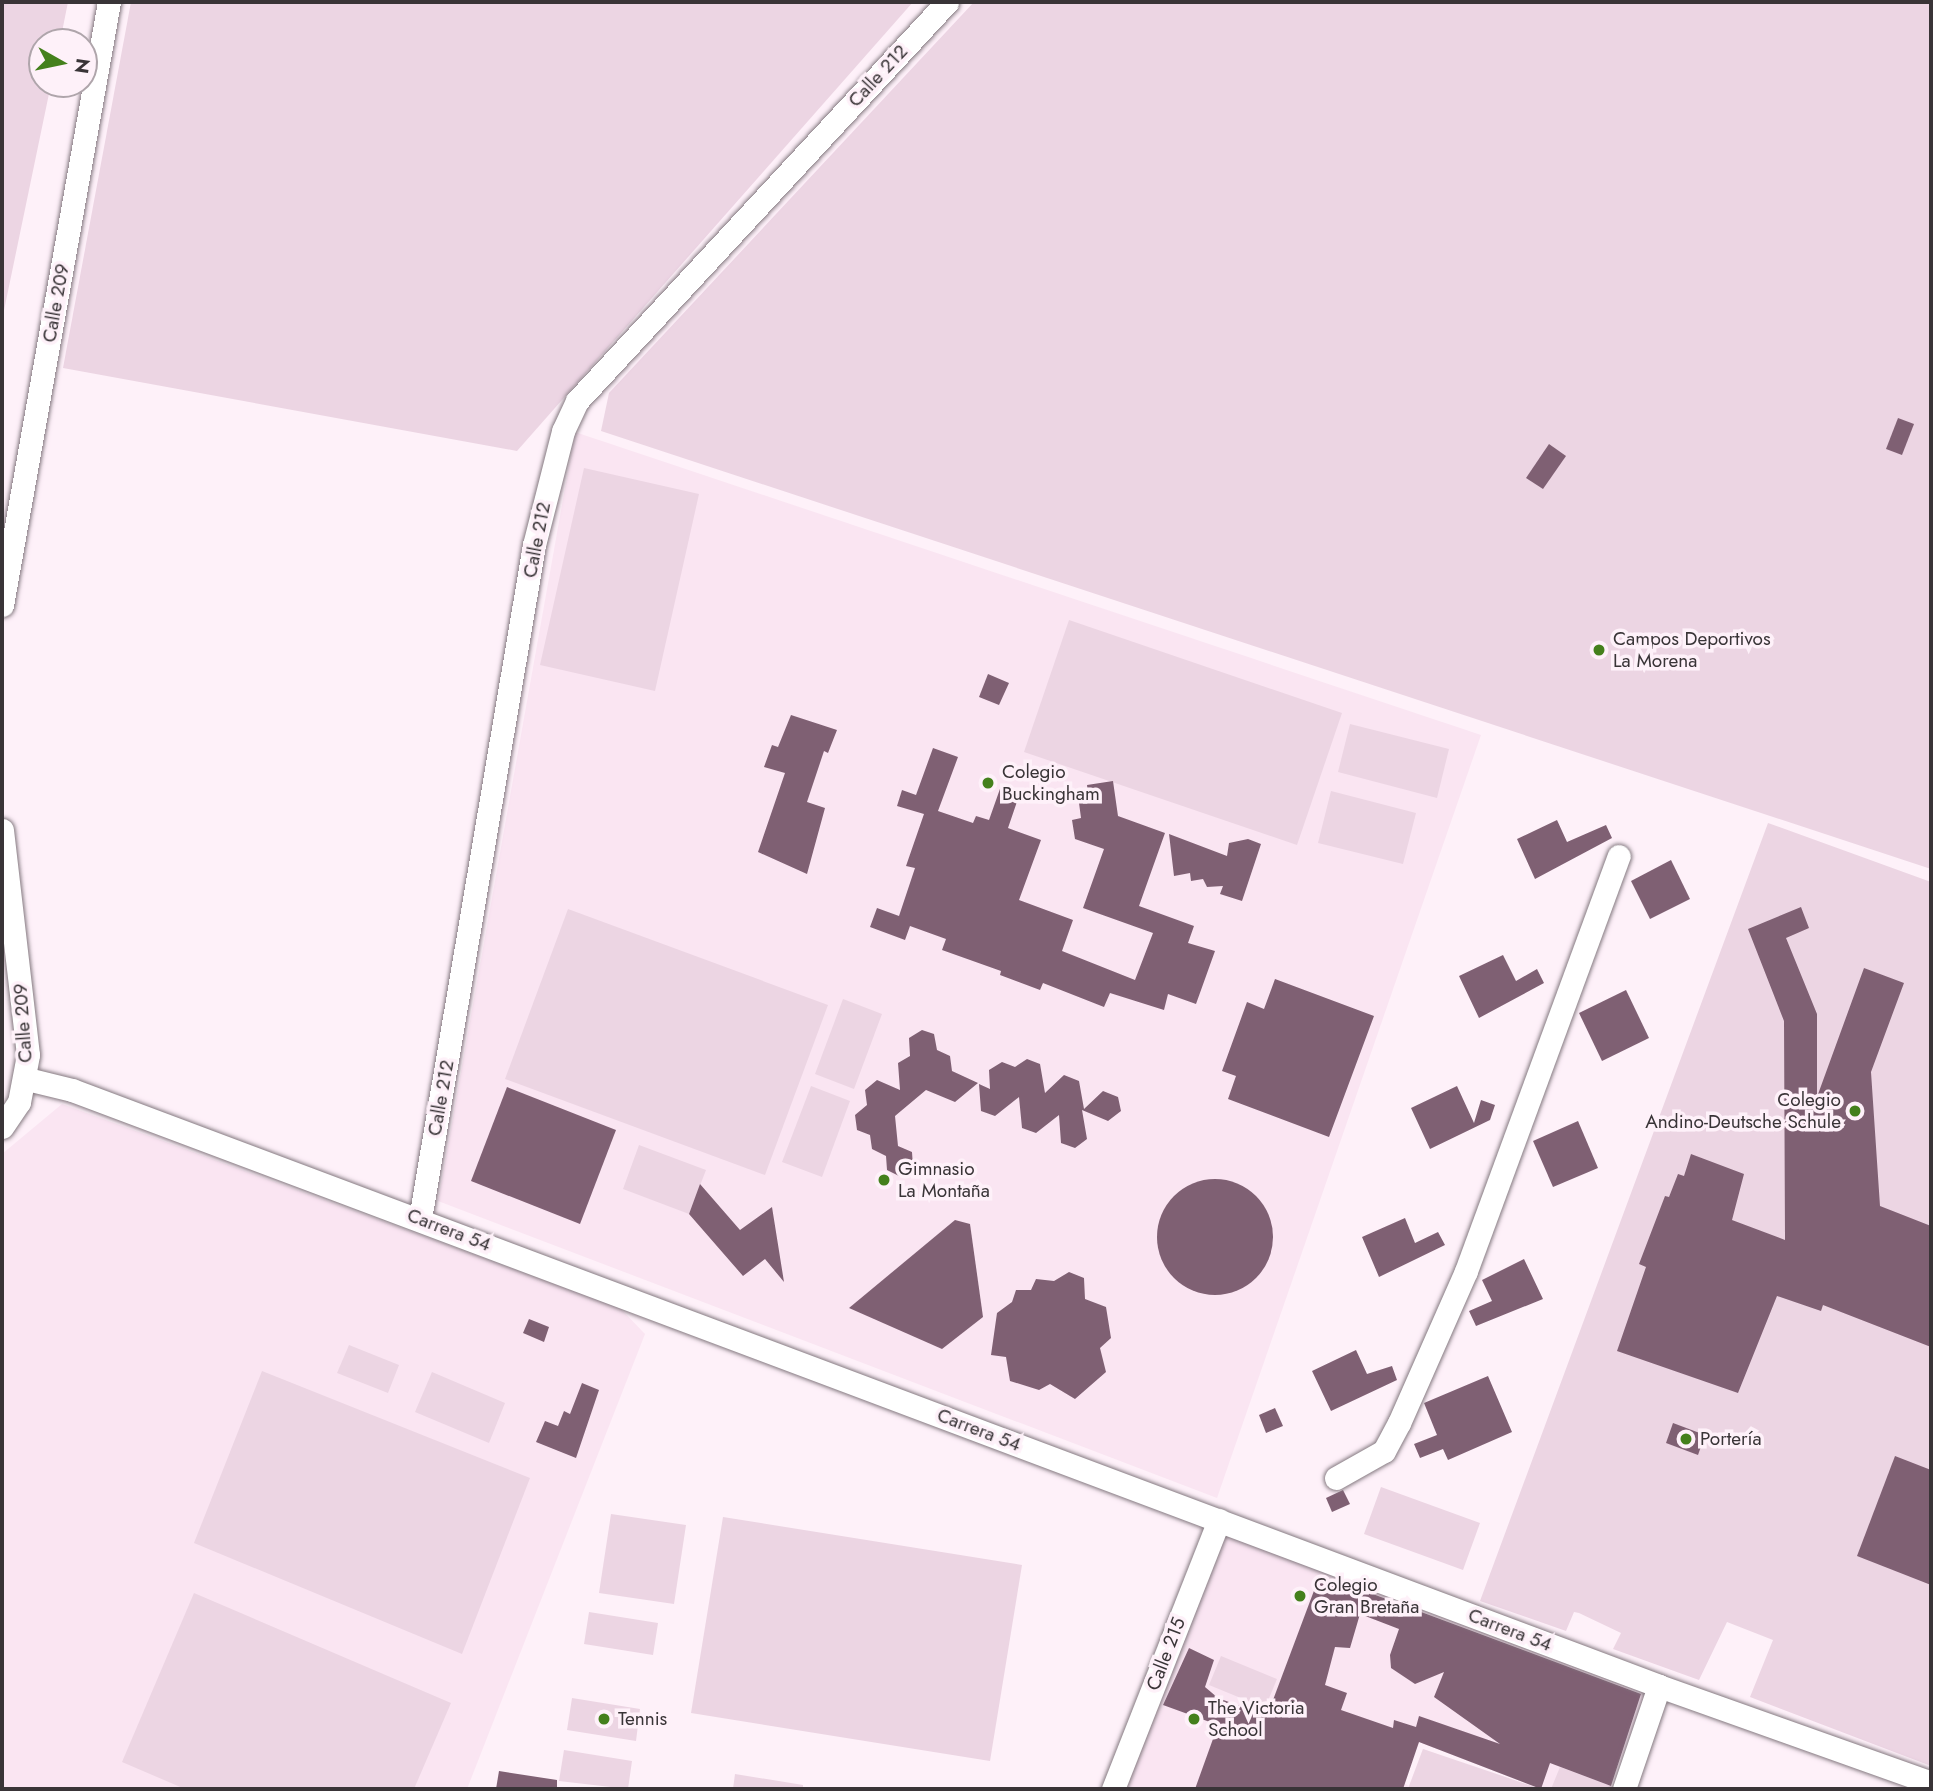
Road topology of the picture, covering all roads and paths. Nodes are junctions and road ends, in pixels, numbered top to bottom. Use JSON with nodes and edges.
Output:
{"nodes":[{"id":1,"x":110,"y":2,"type":"edge"},
{"id":2,"x":947,"y":2,"type":"edge"},
{"id":3,"x":2,"y":605,"type":"edge"},
{"id":4,"x":2,"y":830,"type":"edge"},
{"id":5,"x":1619,"y":856,"type":"dead end"},
{"id":6,"x":27,"y":1079,"type":"junction"},
{"id":7,"x":2,"y":1127,"type":"edge"},
{"id":8,"x":420,"y":1219,"type":"junction"},
{"id":9,"x":1336,"y":1478,"type":"dead end"},
{"id":10,"x":1219,"y":1520,"type":"junction"},
{"id":11,"x":1660,"y":1686,"type":"junction"},
{"id":12,"x":1931,"y":1783,"type":"edge"},
{"id":13,"x":1113,"y":1789,"type":"edge"},
{"id":14,"x":1624,"y":1789,"type":"edge"}],
"edges":[{"from":1,"to":3,"type":"street","name":"Calle 209"},
{"from":2,"to":8,"type":"street","name":"Calle 212"},
{"from":4,"to":6,"type":"street","name":"Calle 209"},
{"from":5,"to":9,"type":"street"},
{"from":6,"to":7,"type":"street","name":"Calle 209"},
{"from":6,"to":8,"type":"street","name":"Carrera 54"},
{"from":8,"to":10,"type":"street","name":"Carrera 54"},
{"from":10,"to":11,"type":"street","name":"Carrera 54"},
{"from":10,"to":13,"type":"street","name":"Calle 215"},
{"from":11,"to":12,"type":"street","name":"Carrera 54"},
{"from":11,"to":14,"type":"street"}]}
